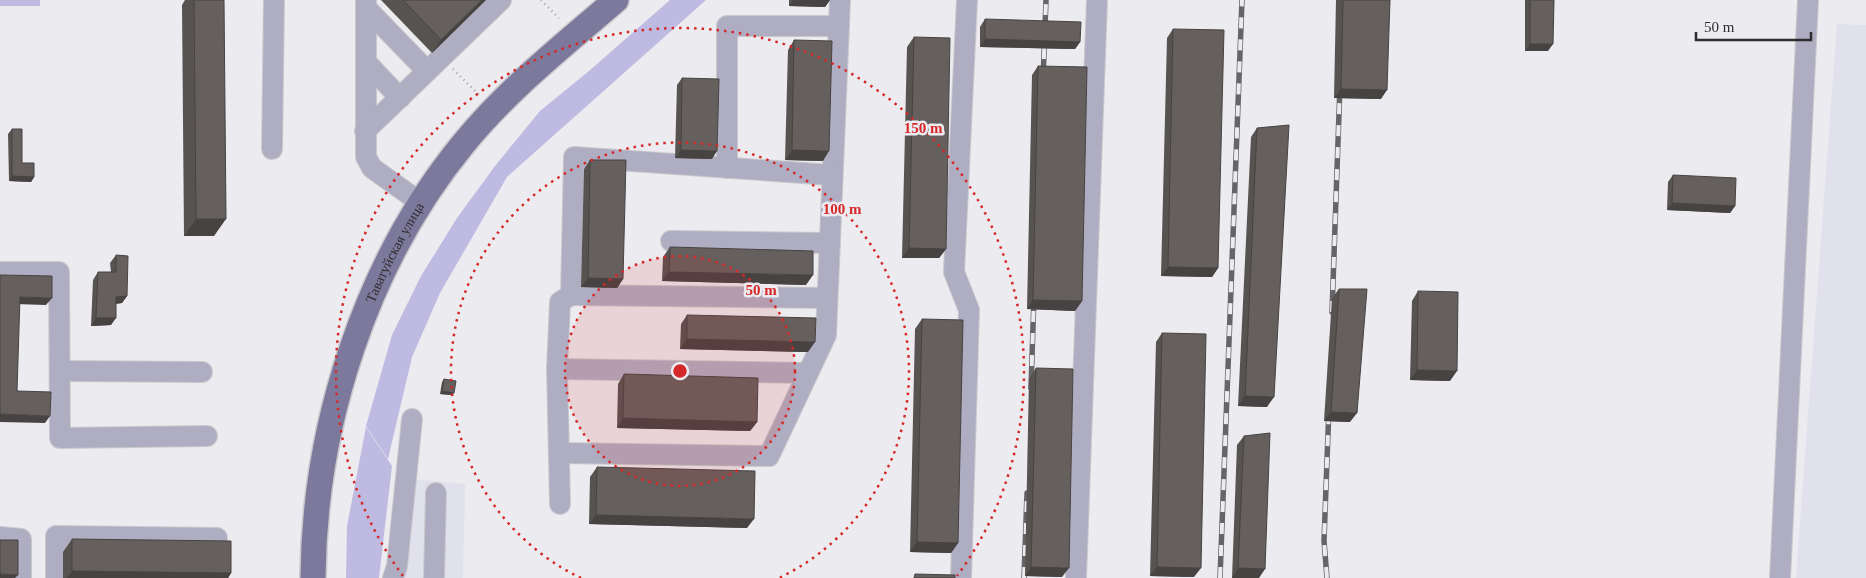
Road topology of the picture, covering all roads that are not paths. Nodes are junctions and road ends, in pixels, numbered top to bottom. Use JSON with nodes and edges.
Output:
{"nodes":[{"id":1,"x":274,"y":0,"type":"edge"},
{"id":2,"x":500,"y":0,"type":"edge"},
{"id":3,"x":616,"y":0,"type":"edge"},
{"id":4,"x":840,"y":0,"type":"edge"},
{"id":5,"x":967,"y":0,"type":"edge"},
{"id":6,"x":1097,"y":0,"type":"edge"},
{"id":7,"x":1808,"y":0,"type":"edge"},
{"id":8,"x":366,"y":4,"type":"edge"},
{"id":9,"x":839,"y":26,"type":"junction"},
{"id":10,"x":366,"y":62,"type":"junction"},
{"id":11,"x":428,"y":71,"type":"junction"},
{"id":12,"x":400,"y":98,"type":"junction"},
{"id":13,"x":366,"y":131,"type":"junction"},
{"id":14,"x":272,"y":149,"type":"dead end"},
{"id":15,"x":727,"y":168,"type":"junction"},
{"id":16,"x":832,"y":175,"type":"junction"},
{"id":17,"x":421,"y":203,"type":"junction"},
{"id":18,"x":671,"y":241,"type":"dead end"},
{"id":19,"x":830,"y":243,"type":"junction"},
{"id":20,"x":0,"y":272,"type":"edge"},
{"id":21,"x":571,"y":295,"type":"junction"},
{"id":22,"x":827,"y":298,"type":"junction"},
{"id":23,"x":557,"y":369,"type":"junction"},
{"id":24,"x":60,"y":371,"type":"junction"},
{"id":25,"x":202,"y":372,"type":"dead end"},
{"id":26,"x":806,"y":373,"type":"junction"},
{"id":27,"x":412,"y":419,"type":"dead end"},
{"id":28,"x":207,"y":436,"type":"dead end"},
{"id":29,"x":560,"y":453,"type":"junction"},
{"id":30,"x":436,"y":493,"type":"dead end"},
{"id":31,"x":560,"y":504,"type":"dead end"},
{"id":32,"x":0,"y":537,"type":"edge"},
{"id":33,"x":217,"y":538,"type":"dead end"},
{"id":34,"x":21,"y":578,"type":"edge"},
{"id":35,"x":56,"y":578,"type":"edge"},
{"id":36,"x":312,"y":578,"type":"edge"},
{"id":37,"x":393,"y":578,"type":"edge"},
{"id":38,"x":434,"y":578,"type":"edge"},
{"id":39,"x":961,"y":578,"type":"edge"},
{"id":40,"x":1076,"y":578,"type":"edge"},
{"id":41,"x":1780,"y":578,"type":"edge"}],
"edges":[{"from":1,"to":14,"type":"street"},
{"from":2,"to":11,"type":"street"},
{"from":3,"to":17,"type":"main road","name":"Таватуйская улица"},
{"from":4,"to":9,"type":"street"},
{"from":5,"to":39,"type":"street"},
{"from":6,"to":40,"type":"street"},
{"from":7,"to":41,"type":"street"},
{"from":8,"to":10,"type":"street"},
{"from":8,"to":11,"type":"street"},
{"from":9,"to":15,"type":"street"},
{"from":9,"to":16,"type":"street"},
{"from":10,"to":12,"type":"street"},
{"from":10,"to":13,"type":"street"},
{"from":11,"to":12,"type":"street"},
{"from":12,"to":13,"type":"street"},
{"from":13,"to":17,"type":"street"},
{"from":15,"to":16,"type":"street"},
{"from":15,"to":21,"type":"street"},
{"from":16,"to":19,"type":"street"},
{"from":17,"to":36,"type":"main road","name":"Таватуйская улица"},
{"from":18,"to":19,"type":"street"},
{"from":19,"to":22,"type":"street"},
{"from":20,"to":24,"type":"street"},
{"from":21,"to":22,"type":"street"},
{"from":21,"to":23,"type":"street"},
{"from":22,"to":26,"type":"street"},
{"from":23,"to":26,"type":"street"},
{"from":23,"to":29,"type":"street"},
{"from":24,"to":25,"type":"street"},
{"from":24,"to":28,"type":"street"},
{"from":26,"to":29,"type":"street"},
{"from":27,"to":37,"type":"street"},
{"from":29,"to":31,"type":"street"},
{"from":30,"to":38,"type":"street"},
{"from":32,"to":34,"type":"street"},
{"from":33,"to":35,"type":"street"}]}
